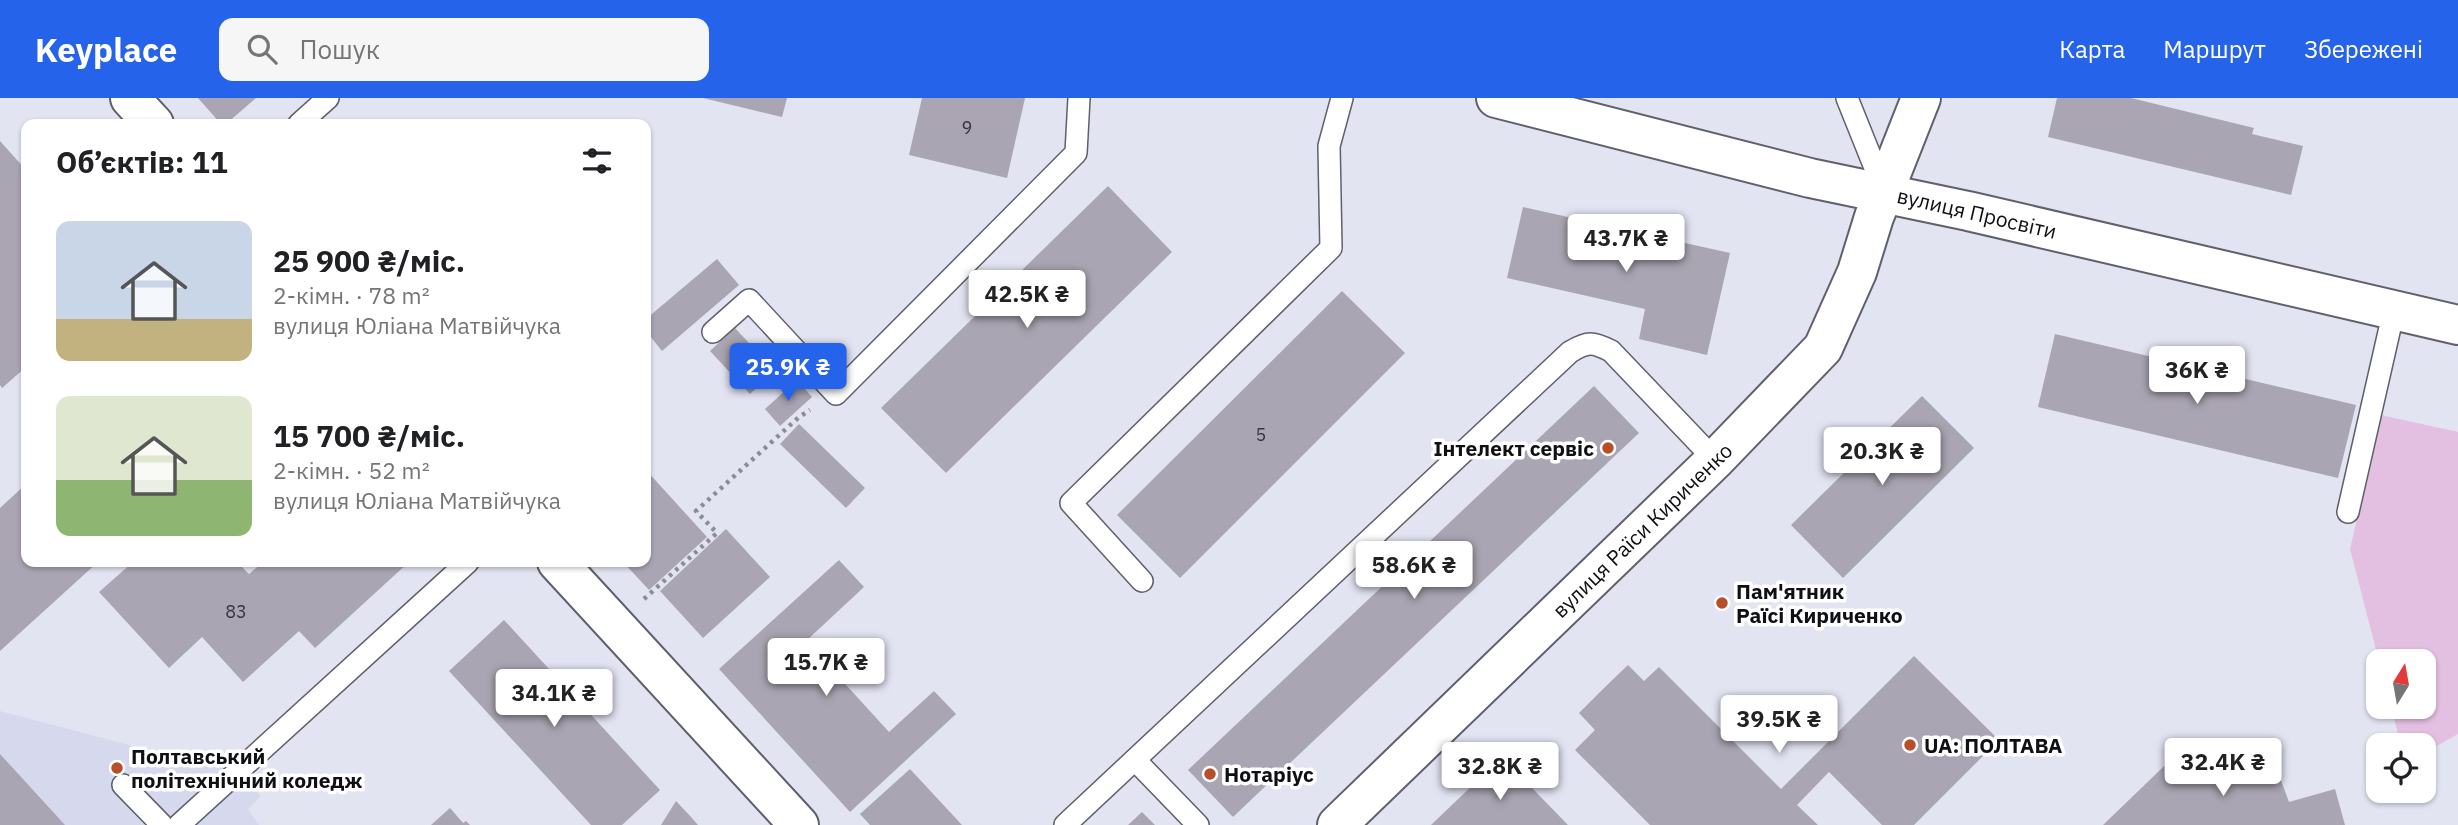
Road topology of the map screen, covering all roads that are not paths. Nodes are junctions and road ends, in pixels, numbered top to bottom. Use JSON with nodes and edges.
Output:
{"nodes":[{"id":1,"x":130,"y":98,"type":"edge"},
{"id":2,"x":328,"y":98,"type":"edge"},
{"id":3,"x":1079,"y":98,"type":"edge"},
{"id":4,"x":1342,"y":98,"type":"edge"},
{"id":5,"x":1496,"y":98,"type":"edge"},
{"id":6,"x":1847,"y":98,"type":"edge"},
{"id":7,"x":1921,"y":98,"type":"edge"},
{"id":8,"x":149,"y":119,"type":"edge"},
{"id":9,"x":305,"y":119,"type":"edge"},
{"id":10,"x":1884,"y":192,"type":"junction"},
{"id":11,"x":2395,"y":310,"type":"junction"},
{"id":12,"x":2458,"y":325,"type":"edge"},
{"id":13,"x":713,"y":332,"type":"dead end"},
{"id":14,"x":1715,"y":460,"type":"junction"},
{"id":15,"x":2348,"y":512,"type":"dead end"},
{"id":16,"x":463,"y":567,"type":"edge"},
{"id":17,"x":562,"y":567,"type":"edge"},
{"id":18,"x":1142,"y":581,"type":"dead end"},
{"id":19,"x":1135,"y":760,"type":"junction"},
{"id":20,"x":123,"y":785,"type":"dead end"},
{"id":21,"x":162,"y":825,"type":"edge"},
{"id":22,"x":179,"y":825,"type":"edge"},
{"id":23,"x":799,"y":825,"type":"edge"},
{"id":24,"x":1065,"y":825,"type":"edge"},
{"id":25,"x":1198,"y":825,"type":"edge"},
{"id":26,"x":1337,"y":825,"type":"edge"}],
"edges":[{"from":1,"to":8,"type":"street"},
{"from":2,"to":9,"type":"lane"},
{"from":3,"to":13,"type":"lane"},
{"from":4,"to":18,"type":"lane"},
{"from":5,"to":10,"type":"street","name":"вулиця Просвіти"},
{"from":6,"to":10,"type":"lane"},
{"from":7,"to":10,"type":"street","name":"вулиця Раїси Кириченко"},
{"from":10,"to":11,"type":"street","name":"вулиця Просвіти"},
{"from":10,"to":14,"type":"street","name":"вулиця Раїси Кириченко"},
{"from":11,"to":12,"type":"street","name":"вулиця Просвіти"},
{"from":11,"to":15,"type":"lane"},
{"from":14,"to":19,"type":"lane"},
{"from":14,"to":26,"type":"street","name":"вулиця Раїси Кириченко"},
{"from":16,"to":22,"type":"lane"},
{"from":17,"to":23,"type":"street"},
{"from":19,"to":24,"type":"lane"},
{"from":19,"to":25,"type":"lane"},
{"from":20,"to":21,"type":"lane"}]}
